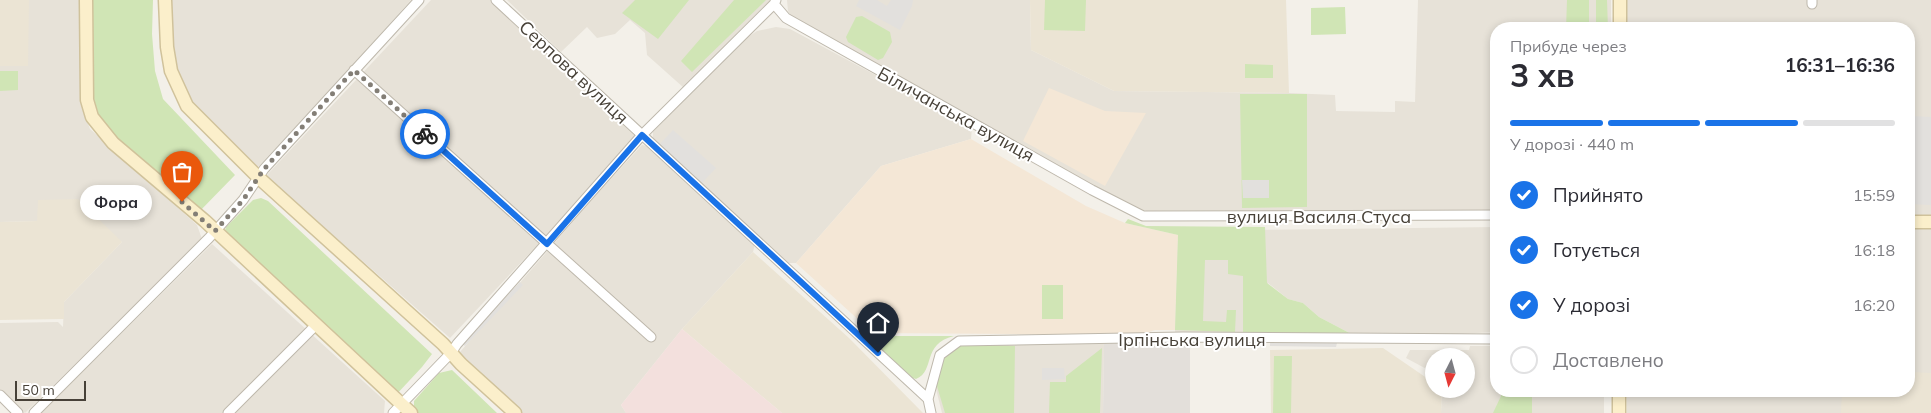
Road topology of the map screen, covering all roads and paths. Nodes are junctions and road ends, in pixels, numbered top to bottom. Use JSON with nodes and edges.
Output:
{"nodes":[{"id":1,"x":86,"y":0,"type":"edge"},
{"id":2,"x":165,"y":0,"type":"edge"},
{"id":3,"x":419,"y":0,"type":"edge"},
{"id":4,"x":496,"y":0,"type":"edge"},
{"id":5,"x":1620,"y":0,"type":"edge"},
{"id":6,"x":775,"y":2,"type":"edge"},
{"id":7,"x":1620,"y":22,"type":"edge"},
{"id":8,"x":354,"y":70,"type":"junction"},
{"id":9,"x":642,"y":135,"type":"junction"},
{"id":10,"x":259,"y":178,"type":"junction"},
{"id":11,"x":1490,"y":215,"type":"edge"},
{"id":12,"x":1143,"y":216,"type":"joint"},
{"id":13,"x":1915,"y":222,"type":"edge"},
{"id":14,"x":1931,"y":222,"type":"edge"},
{"id":15,"x":215,"y":231,"type":"junction"},
{"id":16,"x":547,"y":244,"type":"junction"},
{"id":17,"x":316,"y":325,"type":"junction"},
{"id":18,"x":651,"y":337,"type":"dead end"},
{"id":19,"x":1490,"y":339,"type":"edge"},
{"id":20,"x":451,"y":353,"type":"junction"},
{"id":21,"x":0,"y":395,"type":"edge"},
{"id":22,"x":1619,"y":397,"type":"edge"},
{"id":23,"x":928,"y":399,"type":"junction"},
{"id":24,"x":402,"y":410,"type":"edge"},
{"id":25,"x":18,"y":413,"type":"edge"},
{"id":26,"x":34,"y":413,"type":"edge"},
{"id":27,"x":228,"y":413,"type":"edge"},
{"id":28,"x":515,"y":413,"type":"edge"},
{"id":29,"x":931,"y":413,"type":"edge"},
{"id":30,"x":1619,"y":413,"type":"edge"}],
"edges":[{"from":1,"to":15,"type":"main road"},
{"from":2,"to":10,"type":"main road"},
{"from":3,"to":8,"type":"street"},
{"from":4,"to":9,"type":"street","name":"Серпова вулиця"},
{"from":5,"to":7,"type":"main road"},
{"from":6,"to":9,"type":"street"},
{"from":6,"to":12,"type":"street","name":"Біличанська вулиця"},
{"from":8,"to":10,"type":"street"},
{"from":8,"to":16,"type":"street"},
{"from":9,"to":16,"type":"street"},
{"from":9,"to":23,"type":"street","name":"Серпова вулиця"},
{"from":10,"to":15,"type":"street"},
{"from":10,"to":20,"type":"main road"},
{"from":11,"to":12,"type":"street","name":"вулиця Василя Стуса"},
{"from":13,"to":14,"type":"main road"},
{"from":15,"to":17,"type":"main road"},
{"from":15,"to":26,"type":"street"},
{"from":16,"to":18,"type":"street"},
{"from":16,"to":20,"type":"street"},
{"from":17,"to":24,"type":"main road"},
{"from":17,"to":27,"type":"street"},
{"from":19,"to":23,"type":"street","name":"Ірпінська вулиця"},
{"from":20,"to":24,"type":"street"},
{"from":20,"to":28,"type":"main road"},
{"from":21,"to":25,"type":"street"},
{"from":22,"to":30,"type":"main road"},
{"from":23,"to":29,"type":"street"}]}
